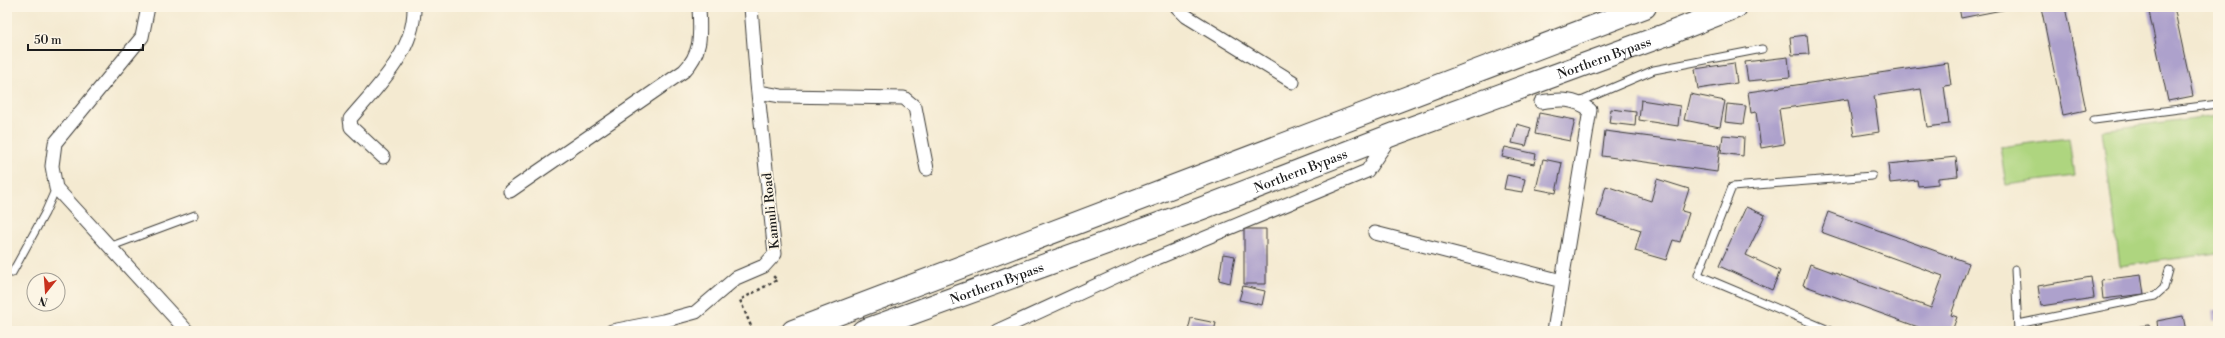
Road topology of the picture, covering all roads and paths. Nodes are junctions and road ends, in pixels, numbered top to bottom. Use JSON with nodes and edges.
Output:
{"nodes":[{"id":1,"x":148,"y":7,"type":"edge"},
{"id":2,"x":414,"y":7,"type":"edge"},
{"id":3,"x":699,"y":7,"type":"edge"},
{"id":4,"x":751,"y":7,"type":"edge"},
{"id":5,"x":1178,"y":7,"type":"edge"},
{"id":6,"x":1645,"y":7,"type":"edge"},
{"id":7,"x":1736,"y":7,"type":"edge"},
{"id":8,"x":1762,"y":48,"type":"dead end"},
{"id":9,"x":1293,"y":82,"type":"dead end"},
{"id":10,"x":758,"y":92,"type":"junction"},
{"id":11,"x":1541,"y":102,"type":"dead end"},
{"id":12,"x":1579,"y":102,"type":"junction"},
{"id":13,"x":2218,"y":104,"type":"edge"},
{"id":14,"x":2094,"y":120,"type":"dead end"},
{"id":15,"x":1392,"y":135,"type":"junction"},
{"id":16,"x":383,"y":157,"type":"dead end"},
{"id":17,"x":927,"y":169,"type":"dead end"},
{"id":18,"x":1872,"y":176,"type":"dead end"},
{"id":19,"x":56,"y":188,"type":"junction"},
{"id":20,"x":510,"y":192,"type":"dead end"},
{"id":21,"x":195,"y":214,"type":"dead end"},
{"id":22,"x":1375,"y":234,"type":"dead end"},
{"id":23,"x":109,"y":247,"type":"junction"},
{"id":24,"x":764,"y":266,"type":"junction"},
{"id":25,"x":2015,"y":269,"type":"dead end"},
{"id":26,"x":2169,"y":270,"type":"dead end"},
{"id":27,"x":12,"y":273,"type":"dead end"},
{"id":28,"x":1562,"y":281,"type":"junction"},
{"id":29,"x":2018,"y":327,"type":"edge"},
{"id":30,"x":187,"y":331,"type":"edge"},
{"id":31,"x":612,"y":331,"type":"edge"},
{"id":32,"x":753,"y":331,"type":"edge"},
{"id":33,"x":793,"y":331,"type":"edge"},
{"id":34,"x":863,"y":331,"type":"edge"},
{"id":35,"x":997,"y":331,"type":"edge"},
{"id":36,"x":1554,"y":331,"type":"edge"},
{"id":37,"x":1831,"y":331,"type":"edge"}],
"edges":[{"from":1,"to":19,"type":"street"},
{"from":2,"to":16,"type":"street"},
{"from":3,"to":20,"type":"street"},
{"from":4,"to":10,"type":"street","name":"Kamuli Road"},
{"from":5,"to":9,"type":"street"},
{"from":6,"to":33,"type":"highway","name":"Northern Bypass"},
{"from":7,"to":15,"type":"highway","name":"Northern Bypass"},
{"from":8,"to":12,"type":"lane"},
{"from":10,"to":17,"type":"street"},
{"from":10,"to":24,"type":"street","name":"Kamuli Road"},
{"from":11,"to":12,"type":"street"},
{"from":12,"to":28,"type":"street"},
{"from":13,"to":14,"type":"lane"},
{"from":15,"to":34,"type":"highway","name":"Northern Bypass"},
{"from":15,"to":35,"type":"street"},
{"from":18,"to":37,"type":"lane"},
{"from":19,"to":23,"type":"street"},
{"from":19,"to":27,"type":"lane"},
{"from":21,"to":23,"type":"lane"},
{"from":22,"to":28,"type":"street"},
{"from":23,"to":30,"type":"street"},
{"from":24,"to":31,"type":"street","name":"Kamuli Road"},
{"from":24,"to":32,"type":"path"},
{"from":25,"to":29,"type":"lane"},
{"from":26,"to":29,"type":"lane"},
{"from":28,"to":36,"type":"street"}]}
